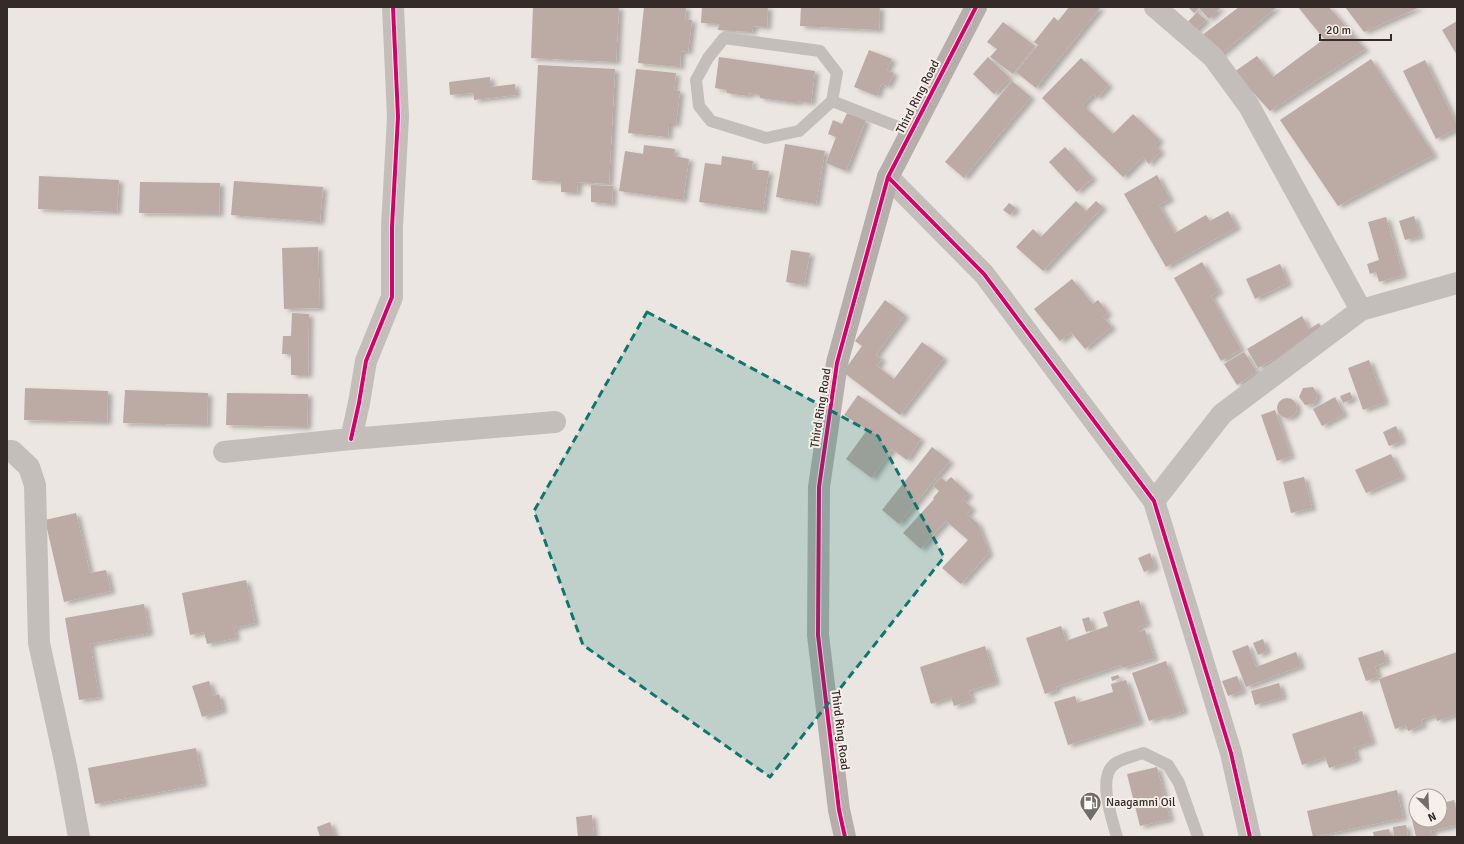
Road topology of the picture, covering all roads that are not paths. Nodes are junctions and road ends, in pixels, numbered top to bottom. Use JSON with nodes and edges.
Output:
{"nodes":[{"id":1,"x":393,"y":7,"type":"edge"},
{"id":2,"x":976,"y":7,"type":"edge"},
{"id":3,"x":1155,"y":7,"type":"edge"},
{"id":4,"x":832,"y":101,"type":"junction"},
{"id":5,"x":911,"y":132,"type":"junction"},
{"id":6,"x":888,"y":177,"type":"junction"},
{"id":7,"x":1457,"y":283,"type":"edge"},
{"id":8,"x":1361,"y":310,"type":"junction"},
{"id":9,"x":555,"y":422,"type":"dead end"},
{"id":10,"x":351,"y":439,"type":"junction"},
{"id":11,"x":7,"y":451,"type":"edge"},
{"id":12,"x":224,"y":452,"type":"dead end"},
{"id":13,"x":1154,"y":502,"type":"junction"},
{"id":14,"x":79,"y":837,"type":"edge"},
{"id":15,"x":845,"y":837,"type":"edge"},
{"id":16,"x":1117,"y":837,"type":"edge"},
{"id":17,"x":1198,"y":837,"type":"edge"},
{"id":18,"x":1250,"y":837,"type":"edge"}],
"edges":[{"from":1,"to":10,"type":"street"},
{"from":2,"to":5,"type":"street","name":"Third Ring Road"},
{"from":3,"to":8,"type":"street"},
{"from":4,"to":4,"type":"lane"},
{"from":4,"to":5,"type":"lane"},
{"from":5,"to":6,"type":"street","name":"Third Ring Road"},
{"from":6,"to":13,"type":"street"},
{"from":6,"to":15,"type":"street","name":"Third Ring Road"},
{"from":7,"to":8,"type":"street"},
{"from":8,"to":13,"type":"street"},
{"from":9,"to":10,"type":"street"},
{"from":10,"to":12,"type":"street"},
{"from":11,"to":14,"type":"street"},
{"from":13,"to":18,"type":"street"},
{"from":16,"to":17,"type":"lane"}]}
